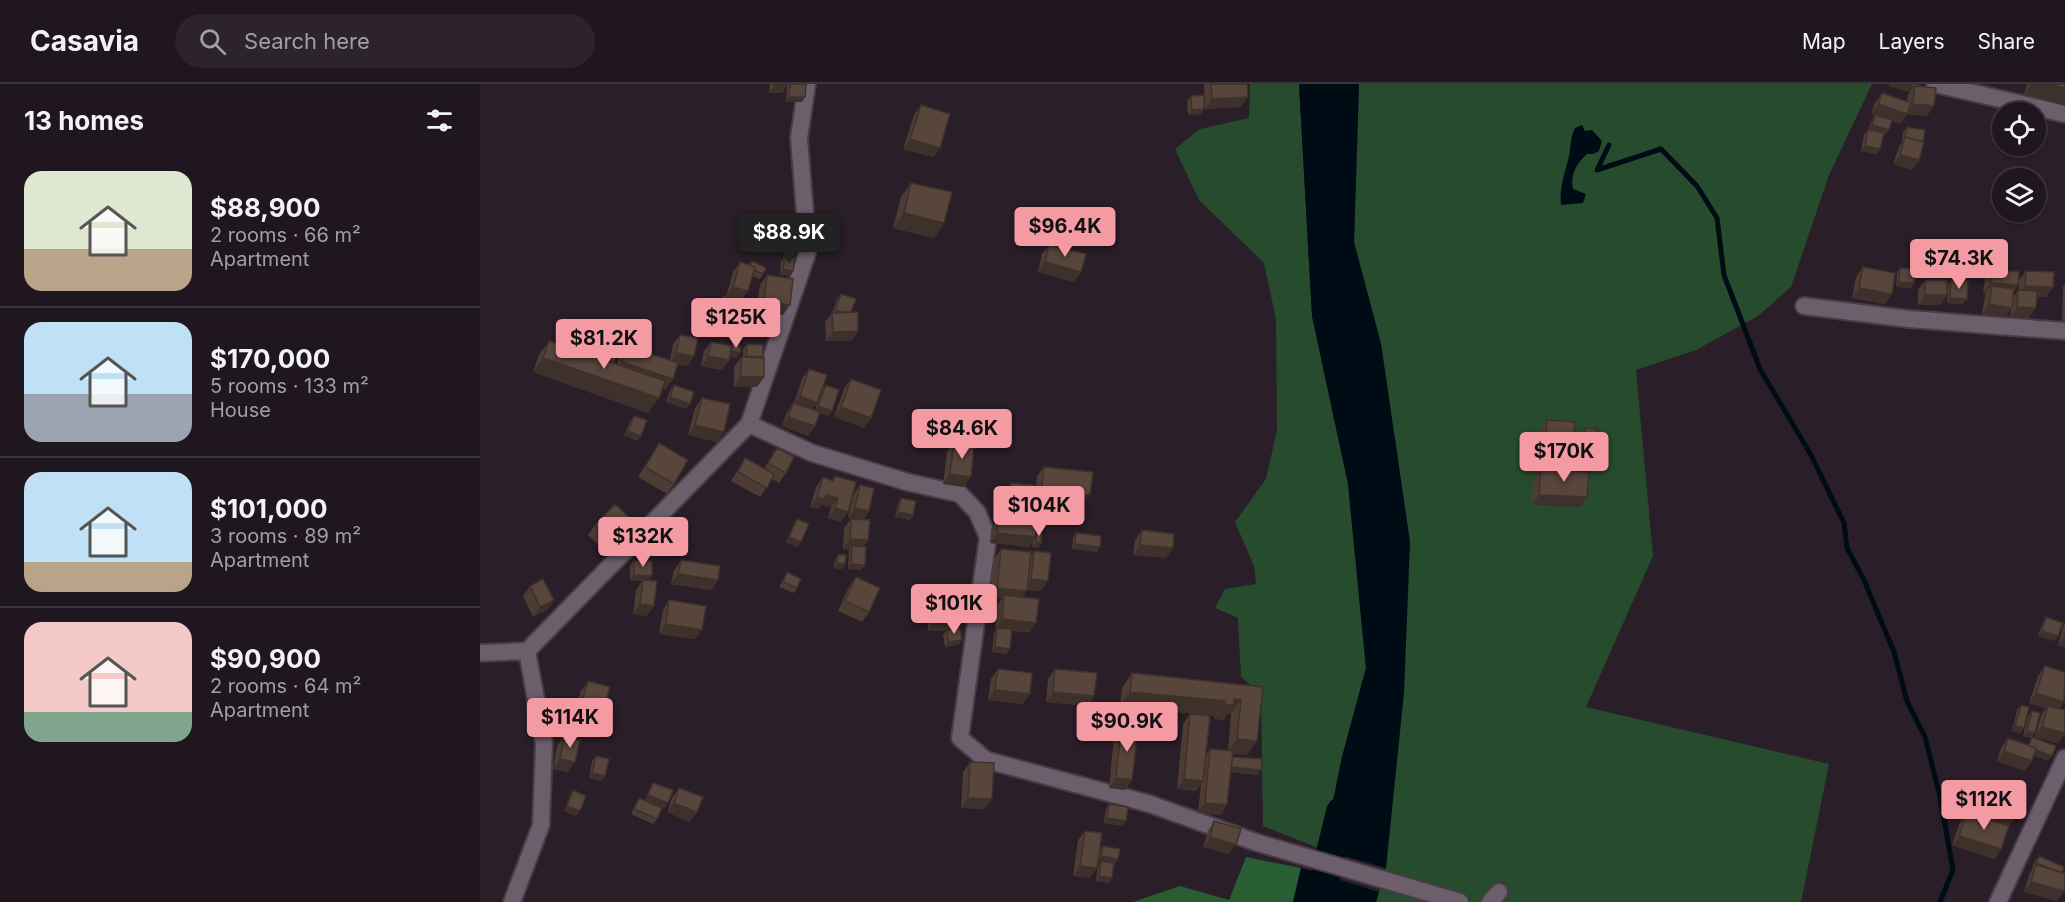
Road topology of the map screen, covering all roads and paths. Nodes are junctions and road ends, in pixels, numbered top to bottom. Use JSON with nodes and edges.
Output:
{"nodes":[{"id":1,"x":807,"y":84,"type":"edge"},
{"id":2,"x":1935,"y":84,"type":"edge"},
{"id":3,"x":2065,"y":114,"type":"edge"},
{"id":4,"x":1804,"y":306,"type":"dead end"},
{"id":5,"x":2065,"y":331,"type":"edge"},
{"id":6,"x":749,"y":424,"type":"junction"},
{"id":7,"x":527,"y":651,"type":"junction"},
{"id":8,"x":480,"y":654,"type":"edge"},
{"id":9,"x":2065,"y":758,"type":"edge"},
{"id":10,"x":512,"y":902,"type":"edge"},
{"id":11,"x":1459,"y":902,"type":"edge"},
{"id":12,"x":1998,"y":902,"type":"edge"}],
"edges":[{"from":1,"to":6,"type":"street"},
{"from":2,"to":3,"type":"street"},
{"from":4,"to":5,"type":"street"},
{"from":6,"to":7,"type":"street"},
{"from":6,"to":11,"type":"street"},
{"from":7,"to":8,"type":"street"},
{"from":7,"to":10,"type":"street"},
{"from":9,"to":12,"type":"street"}]}
